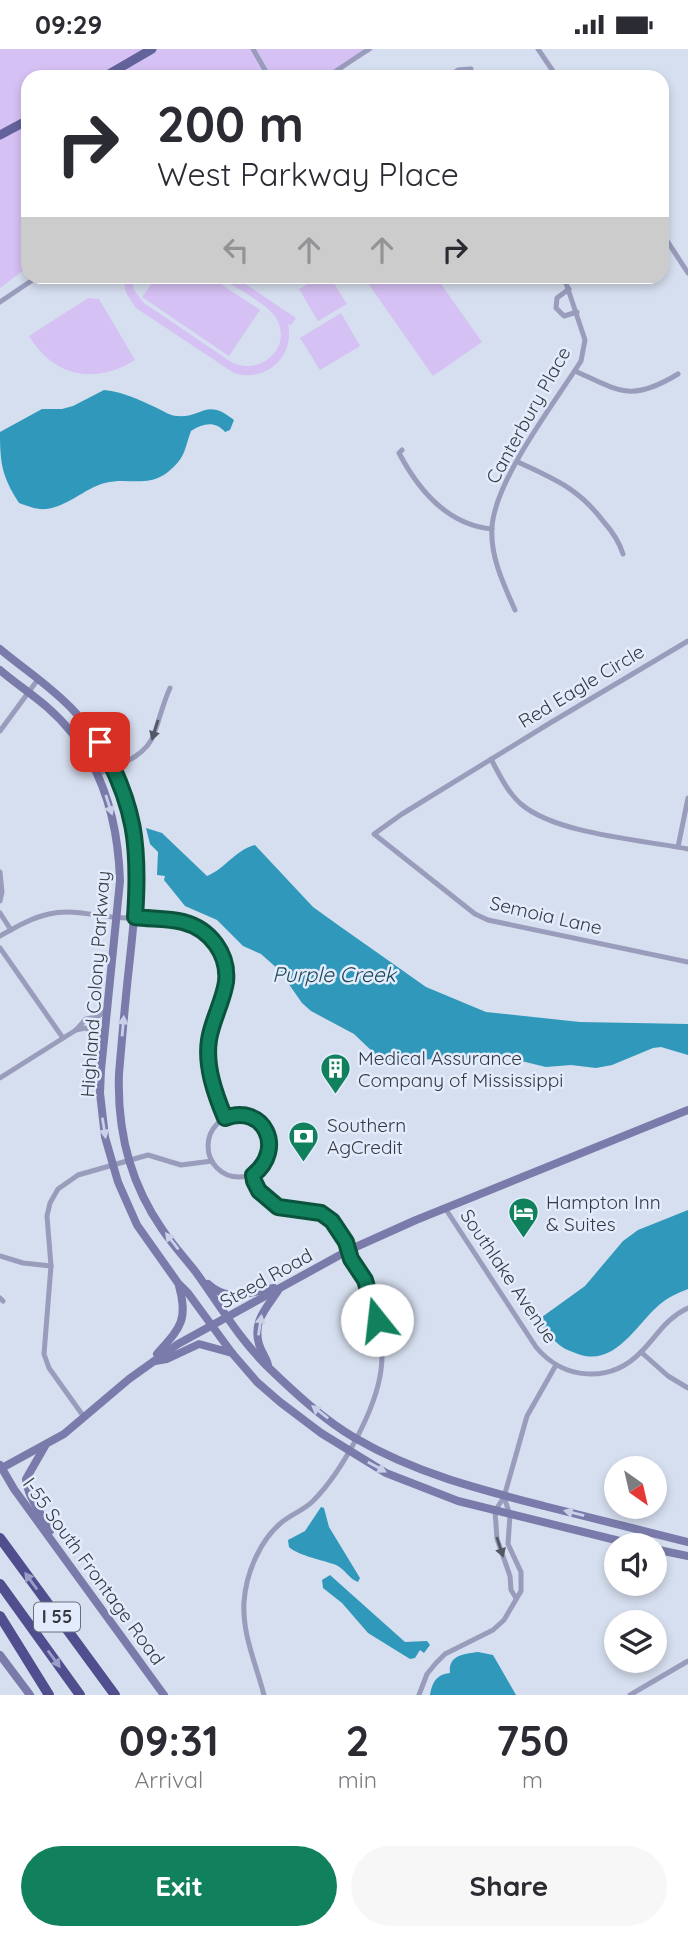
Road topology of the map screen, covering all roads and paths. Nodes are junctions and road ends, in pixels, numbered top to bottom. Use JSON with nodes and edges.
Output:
{"nodes":[{"id":1,"x":152,"y":49,"type":"edge"},
{"id":2,"x":253,"y":49,"type":"edge"},
{"id":3,"x":369,"y":49,"type":"edge"},
{"id":4,"x":538,"y":49,"type":"edge"},
{"id":5,"x":471,"y":69,"type":"dead end"},
{"id":6,"x":116,"y":70,"type":"edge"},
{"id":7,"x":265,"y":70,"type":"edge"},
{"id":8,"x":338,"y":70,"type":"edge"},
{"id":9,"x":458,"y":70,"type":"edge"},
{"id":10,"x":552,"y":70,"type":"edge"},
{"id":11,"x":21,"y":124,"type":"edge"},
{"id":12,"x":0,"y":135,"type":"edge"},
{"id":13,"x":669,"y":244,"type":"edge"},
{"id":14,"x":688,"y":273,"type":"edge"},
{"id":15,"x":27,"y":284,"type":"edge"},
{"id":16,"x":567,"y":284,"type":"edge"},
{"id":17,"x":569,"y":289,"type":"junction"},
{"id":18,"x":0,"y":302,"type":"edge"},
{"id":19,"x":577,"y":312,"type":"junction"},
{"id":20,"x":575,"y":371,"type":"junction"},
{"id":21,"x":678,"y":374,"type":"dead end"},
{"id":22,"x":402,"y":450,"type":"dead end"},
{"id":23,"x":518,"y":462,"type":"junction"},
{"id":24,"x":492,"y":529,"type":"junction"},
{"id":25,"x":623,"y":554,"type":"dead end"},
{"id":26,"x":514,"y":610,"type":"dead end"},
{"id":27,"x":688,"y":641,"type":"edge"},
{"id":28,"x":0,"y":649,"type":"edge"},
{"id":29,"x":0,"y":670,"type":"edge"},
{"id":30,"x":39,"y":678,"type":"junction"},
{"id":31,"x":170,"y":688,"type":"dead end"},
{"id":32,"x":28,"y":692,"type":"junction"},
{"id":33,"x":0,"y":731,"type":"edge"},
{"id":34,"x":491,"y":759,"type":"junction"},
{"id":35,"x":114,"y":767,"type":"junction"},
{"id":36,"x":98,"y":774,"type":"junction"},
{"id":37,"x":688,"y":798,"type":"edge"},
{"id":38,"x":402,"y":814,"type":"joint"},
{"id":39,"x":678,"y":847,"type":"junction"},
{"id":40,"x":688,"y":849,"type":"edge"},
{"id":41,"x":0,"y":871,"type":"edge"},
{"id":42,"x":0,"y":901,"type":"edge"},
{"id":43,"x":0,"y":913,"type":"edge"},
{"id":44,"x":116,"y":917,"type":"junction"},
{"id":45,"x":135,"y":917,"type":"junction"},
{"id":46,"x":11,"y":930,"type":"junction"},
{"id":47,"x":0,"y":936,"type":"edge"},
{"id":48,"x":0,"y":948,"type":"edge"},
{"id":49,"x":688,"y":962,"type":"edge"},
{"id":50,"x":107,"y":1010,"type":"junction"},
{"id":51,"x":76,"y":1030,"type":"junction"},
{"id":52,"x":104,"y":1036,"type":"junction"},
{"id":53,"x":63,"y":1038,"type":"junction"},
{"id":54,"x":0,"y":1077,"type":"edge"},
{"id":55,"x":688,"y":1109,"type":"edge"},
{"id":56,"x":225,"y":1118,"type":"junction"},
{"id":57,"x":129,"y":1160,"type":"junction"},
{"id":58,"x":212,"y":1161,"type":"junction"},
{"id":59,"x":112,"y":1165,"type":"junction"},
{"id":60,"x":253,"y":1175,"type":"junction"},
{"id":61,"x":445,"y":1209,"type":"junction"},
{"id":62,"x":349,"y":1250,"type":"junction"},
{"id":63,"x":0,"y":1257,"type":"edge"},
{"id":64,"x":51,"y":1266,"type":"junction"},
{"id":65,"x":195,"y":1272,"type":"junction"},
{"id":66,"x":178,"y":1283,"type":"junction"},
{"id":67,"x":281,"y":1287,"type":"junction"},
{"id":68,"x":688,"y":1308,"type":"edge"},
{"id":69,"x":227,"y":1317,"type":"junction"},
{"id":70,"x":210,"y":1326,"type":"junction"},
{"id":71,"x":641,"y":1352,"type":"junction"},
{"id":72,"x":232,"y":1353,"type":"junction"},
{"id":73,"x":149,"y":1363,"type":"junction"},
{"id":74,"x":556,"y":1365,"type":"junction"},
{"id":75,"x":268,"y":1368,"type":"junction"},
{"id":76,"x":688,"y":1388,"type":"edge"},
{"id":77,"x":84,"y":1418,"type":"junction"},
{"id":78,"x":356,"y":1439,"type":"junction"},
{"id":79,"x":46,"y":1445,"type":"junction"},
{"id":80,"x":348,"y":1451,"type":"junction"},
{"id":81,"x":1,"y":1467,"type":"edge"},
{"id":82,"x":504,"y":1497,"type":"junction"},
{"id":83,"x":495,"y":1511,"type":"junction"},
{"id":84,"x":510,"y":1515,"type":"junction"},
{"id":85,"x":604,"y":1537,"type":"edge"},
{"id":86,"x":0,"y":1538,"type":"edge"},
{"id":87,"x":688,"y":1542,"type":"edge"},
{"id":88,"x":55,"y":1543,"type":"junction"},
{"id":89,"x":667,"y":1552,"type":"edge"},
{"id":90,"x":688,"y":1556,"type":"edge"},
{"id":91,"x":0,"y":1584,"type":"edge"},
{"id":92,"x":516,"y":1598,"type":"junction"},
{"id":93,"x":0,"y":1616,"type":"edge"},
{"id":94,"x":0,"y":1655,"type":"edge"},
{"id":95,"x":688,"y":1661,"type":"edge"},
{"id":96,"x":30,"y":1695,"type":"edge"},
{"id":97,"x":49,"y":1695,"type":"edge"},
{"id":98,"x":80,"y":1695,"type":"edge"},
{"id":99,"x":115,"y":1695,"type":"edge"},
{"id":100,"x":164,"y":1695,"type":"edge"},
{"id":101,"x":264,"y":1695,"type":"edge"},
{"id":102,"x":419,"y":1695,"type":"edge"},
{"id":103,"x":630,"y":1695,"type":"edge"}],
"edges":[{"from":1,"to":6,"type":"main road"},
{"from":2,"to":7,"type":"street"},
{"from":3,"to":8,"type":"street"},
{"from":4,"to":10,"type":"street"},
{"from":5,"to":9,"type":"street"},
{"from":11,"to":12,"type":"main road"},
{"from":13,"to":14,"type":"street"},
{"from":15,"to":18,"type":"street"},
{"from":16,"to":17,"type":"street","name":"Canterbury Place"},
{"from":17,"to":19,"type":"street","name":"Canterbury Place"},
{"from":17,"to":19,"type":"street"},
{"from":19,"to":20,"type":"street","name":"Canterbury Place"},
{"from":20,"to":21,"type":"street"},
{"from":20,"to":23,"type":"street","name":"Canterbury Place"},
{"from":22,"to":24,"type":"street"},
{"from":23,"to":24,"type":"street","name":"Canterbury Place"},
{"from":23,"to":25,"type":"street"},
{"from":24,"to":26,"type":"street","name":"Canterbury Place"},
{"from":27,"to":34,"type":"street","name":"Red Eagle Circle"},
{"from":28,"to":30,"type":"street","name":"Highland Colony Parkway"},
{"from":29,"to":32,"type":"street","name":"Highland Colony Parkway"},
{"from":30,"to":32,"type":"street"},
{"from":30,"to":35,"type":"street","name":"Highland Colony Parkway"},
{"from":31,"to":35,"type":"street","one_way":true},
{"from":32,"to":33,"type":"street"},
{"from":32,"to":36,"type":"street","name":"Highland Colony Parkway"},
{"from":34,"to":38,"type":"street","name":"Red Eagle Circle"},
{"from":34,"to":39,"type":"street"},
{"from":35,"to":36,"type":"street"},
{"from":35,"to":45,"type":"street","name":"Highland Colony Parkway"},
{"from":36,"to":44,"type":"street","name":"Highland Colony Parkway","one_way":true},
{"from":37,"to":39,"type":"street"},
{"from":38,"to":49,"type":"street","name":"Semoia Lane"},
{"from":39,"to":40,"type":"street"},
{"from":41,"to":42,"type":"street"},
{"from":43,"to":46,"type":"street"},
{"from":44,"to":45,"type":"street"},
{"from":44,"to":46,"type":"street"},
{"from":44,"to":50,"type":"street","name":"Highland Colony Parkway"},
{"from":45,"to":56,"type":"street"},
{"from":57,"to":45,"type":"street","name":"Highland Colony Parkway","one_way":true},
{"from":46,"to":47,"type":"street"},
{"from":48,"to":53,"type":"street"},
{"from":50,"to":51,"type":"street"},
{"from":50,"to":52,"type":"street","name":"Highland Colony Parkway"},
{"from":51,"to":52,"type":"street"},
{"from":51,"to":53,"type":"street"},
{"from":52,"to":59,"type":"street","name":"Highland Colony Parkway","one_way":true},
{"from":53,"to":54,"type":"street"},
{"from":55,"to":61,"type":"street","name":"Steed Road"},
{"from":56,"to":58,"type":"street"},
{"from":56,"to":60,"type":"street"},
{"from":57,"to":58,"type":"street"},
{"from":57,"to":59,"type":"street"},
{"from":65,"to":57,"type":"street","name":"Highland Colony Parkway","one_way":true},
{"from":58,"to":60,"type":"street"},
{"from":59,"to":64,"type":"street"},
{"from":59,"to":66,"type":"street","name":"Highland Colony Parkway"},
{"from":60,"to":62,"type":"street"},
{"from":61,"to":62,"type":"street","name":"Steed Road"},
{"from":61,"to":74,"type":"street","name":"Southlake Avenue"},
{"from":62,"to":67,"type":"street","name":"Steed Road"},
{"from":62,"to":78,"type":"street"},
{"from":63,"to":64,"type":"street"},
{"from":64,"to":77,"type":"street"},
{"from":65,"to":67,"type":"street"},
{"from":65,"to":69,"type":"street","name":"Highland Colony Parkway"},
{"from":66,"to":70,"type":"street","name":"Highland Colony Parkway"},
{"from":66,"to":73,"type":"street"},
{"from":67,"to":69,"type":"street","name":"Steed Road"},
{"from":75,"to":67,"type":"street","one_way":true},
{"from":68,"to":71,"type":"street","name":"Southlake Avenue"},
{"from":69,"to":70,"type":"street","name":"Steed Road"},
{"from":69,"to":75,"type":"street","name":"Highland Colony Parkway"},
{"from":70,"to":72,"type":"street","name":"Highland Colony Parkway"},
{"from":70,"to":73,"type":"street","name":"Steed Road"},
{"from":71,"to":74,"type":"street","name":"Southlake Avenue"},
{"from":71,"to":76,"type":"street"},
{"from":72,"to":73,"type":"street"},
{"from":72,"to":80,"type":"street","name":"Highland Colony Parkway"},
{"from":73,"to":77,"type":"street","name":"Steed Road"},
{"from":74,"to":82,"type":"street"},
{"from":78,"to":75,"type":"street","name":"Highland Colony Parkway","one_way":true},
{"from":77,"to":79,"type":"street","name":"Steed Road"},
{"from":78,"to":80,"type":"street"},
{"from":78,"to":82,"type":"street","name":"Highland Colony Parkway"},
{"from":79,"to":81,"type":"street","name":"Steed Road"},
{"from":79,"to":88,"type":"street"},
{"from":80,"to":83,"type":"street","name":"Highland Colony Parkway","one_way":true},
{"from":80,"to":101,"type":"street"},
{"from":81,"to":88,"type":"street","name":"I-55 South Frontage Road"},
{"from":82,"to":83,"type":"street"},
{"from":82,"to":84,"type":"street"},
{"from":87,"to":82,"type":"street","name":"Highland Colony Parkway","one_way":true},
{"from":83,"to":84,"type":"street","name":"Highland Colony Parkway"},
{"from":83,"to":92,"type":"street","one_way":true},
{"from":84,"to":85,"type":"street","name":"Highland Colony Parkway"},
{"from":84,"to":92,"type":"street"},
{"from":99,"to":86,"type":"highway","number":"I 55","one_way":true},
{"from":88,"to":100,"type":"street","name":"I-55 South Frontage Road"},
{"from":89,"to":90,"type":"street"},
{"from":91,"to":98,"type":"highway","number":"I 55","one_way":true},
{"from":92,"to":102,"type":"street"},
{"from":93,"to":97,"type":"highway"},
{"from":94,"to":96,"type":"street"},
{"from":95,"to":103,"type":"street"}]}
